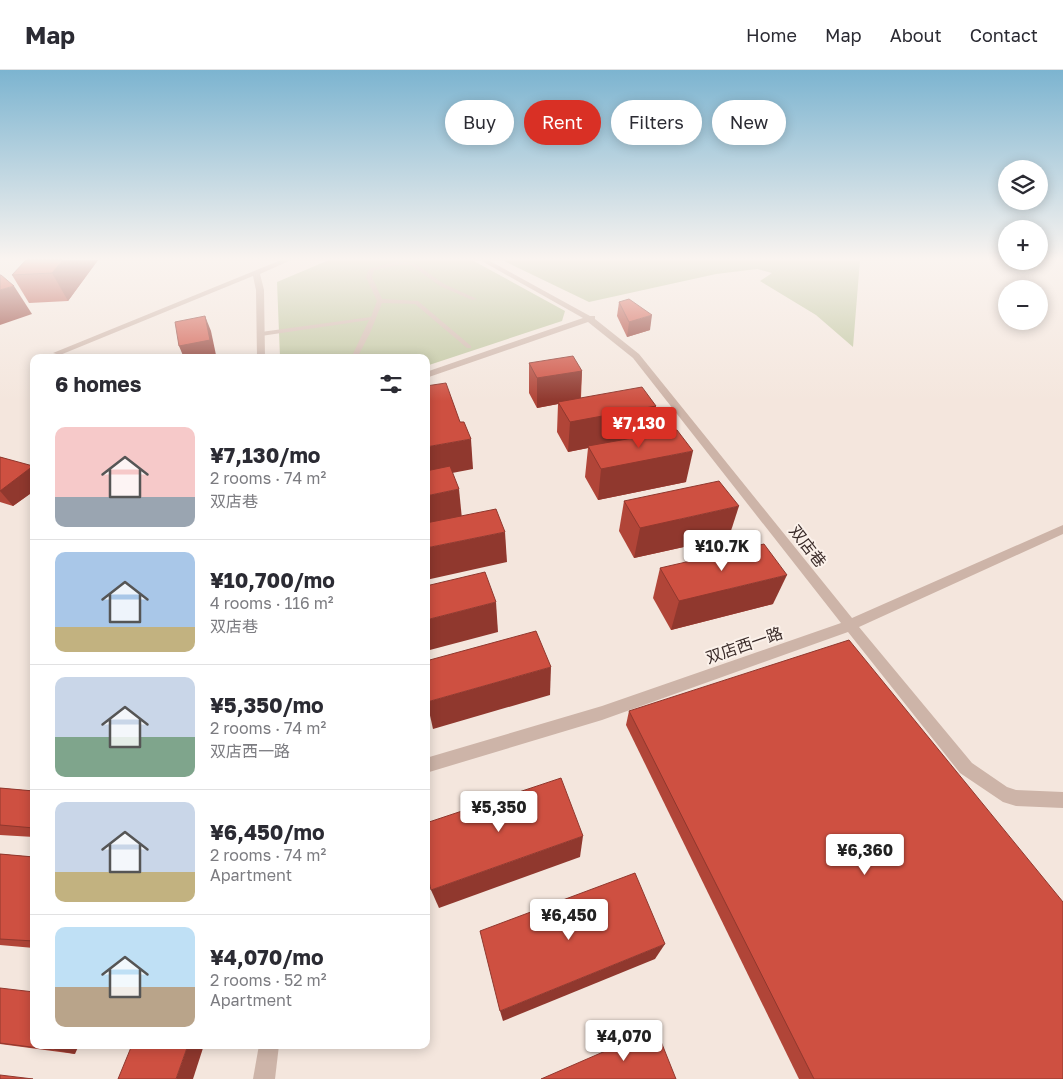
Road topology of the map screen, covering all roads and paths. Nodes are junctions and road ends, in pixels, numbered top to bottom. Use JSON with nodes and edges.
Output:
{"nodes":[{"id":1,"x":171,"y":307,"type":"edge"},
{"id":2,"x":260,"y":307,"type":"edge"},
{"id":3,"x":377,"y":307,"type":"edge"},
{"id":4,"x":422,"y":307,"type":"edge"},
{"id":5,"x":571,"y":307,"type":"edge"},
{"id":6,"x":373,"y":318,"type":"junction"},
{"id":7,"x":592,"y":318,"type":"junction"},
{"id":8,"x":261,"y":334,"type":"junction"},
{"id":9,"x":469,"y":347,"type":"dead end"},
{"id":10,"x":58,"y":352,"type":"dead end"},
{"id":11,"x":261,"y":354,"type":"edge"},
{"id":12,"x":356,"y":354,"type":"edge"},
{"id":13,"x":430,"y":374,"type":"edge"},
{"id":14,"x":1063,"y":529,"type":"edge"},
{"id":15,"x":850,"y":626,"type":"junction"},
{"id":16,"x":430,"y":765,"type":"edge"},
{"id":17,"x":1063,"y":800,"type":"edge"},
{"id":18,"x":269,"y":1049,"type":"edge"},
{"id":19,"x":264,"y":1079,"type":"edge"}],
"edges":[{"from":1,"to":10,"type":"street"},
{"from":2,"to":8,"type":"street"},
{"from":3,"to":6,"type":"lane"},
{"from":4,"to":9,"type":"lane"},
{"from":5,"to":7,"type":"street","name":"双店巷"},
{"from":6,"to":8,"type":"lane"},
{"from":6,"to":12,"type":"lane"},
{"from":7,"to":13,"type":"street"},
{"from":7,"to":15,"type":"street","name":"双店巷"},
{"from":8,"to":11,"type":"street"},
{"from":14,"to":15,"type":"street","name":"双店西一路"},
{"from":15,"to":16,"type":"street","name":"双店西一路"},
{"from":15,"to":17,"type":"street","name":"双店巷"},
{"from":18,"to":19,"type":"street"}]}
